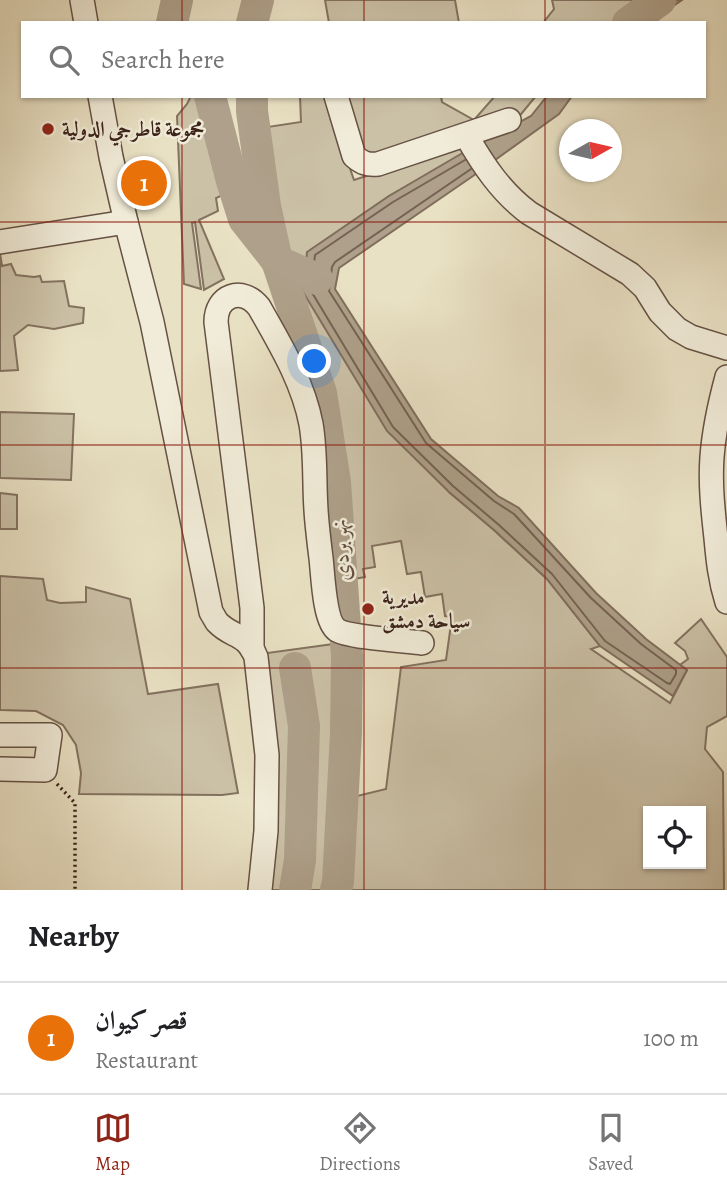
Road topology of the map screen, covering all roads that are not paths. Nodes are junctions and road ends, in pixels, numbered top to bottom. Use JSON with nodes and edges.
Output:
{"nodes":[{"id":1,"x":82,"y":0,"type":"edge"},
{"id":2,"x":86,"y":21,"type":"edge"},
{"id":3,"x":100,"y":98,"type":"edge"},
{"id":4,"x":337,"y":98,"type":"edge"},
{"id":5,"x":509,"y":120,"type":"dead end"},
{"id":6,"x":466,"y":135,"type":"junction"},
{"id":7,"x":126,"y":222,"type":"junction"},
{"id":8,"x":0,"y":242,"type":"edge"},
{"id":9,"x":727,"y":348,"type":"edge"},
{"id":10,"x":727,"y":377,"type":"edge"},
{"id":11,"x":727,"y":601,"type":"edge"},
{"id":12,"x":422,"y":643,"type":"dead end"},
{"id":13,"x":252,"y":649,"type":"junction"},
{"id":14,"x":0,"y":735,"type":"edge"},
{"id":15,"x":0,"y":769,"type":"edge"},
{"id":16,"x":260,"y":890,"type":"edge"}],
"edges":[{"from":1,"to":2,"type":"street"},
{"from":3,"to":7,"type":"street"},
{"from":4,"to":6,"type":"street"},
{"from":5,"to":6,"type":"street"},
{"from":6,"to":9,"type":"street"},
{"from":7,"to":8,"type":"street"},
{"from":7,"to":13,"type":"street"},
{"from":10,"to":11,"type":"street"},
{"from":12,"to":13,"type":"street"},
{"from":13,"to":16,"type":"street"},
{"from":14,"to":15,"type":"street"}]}
